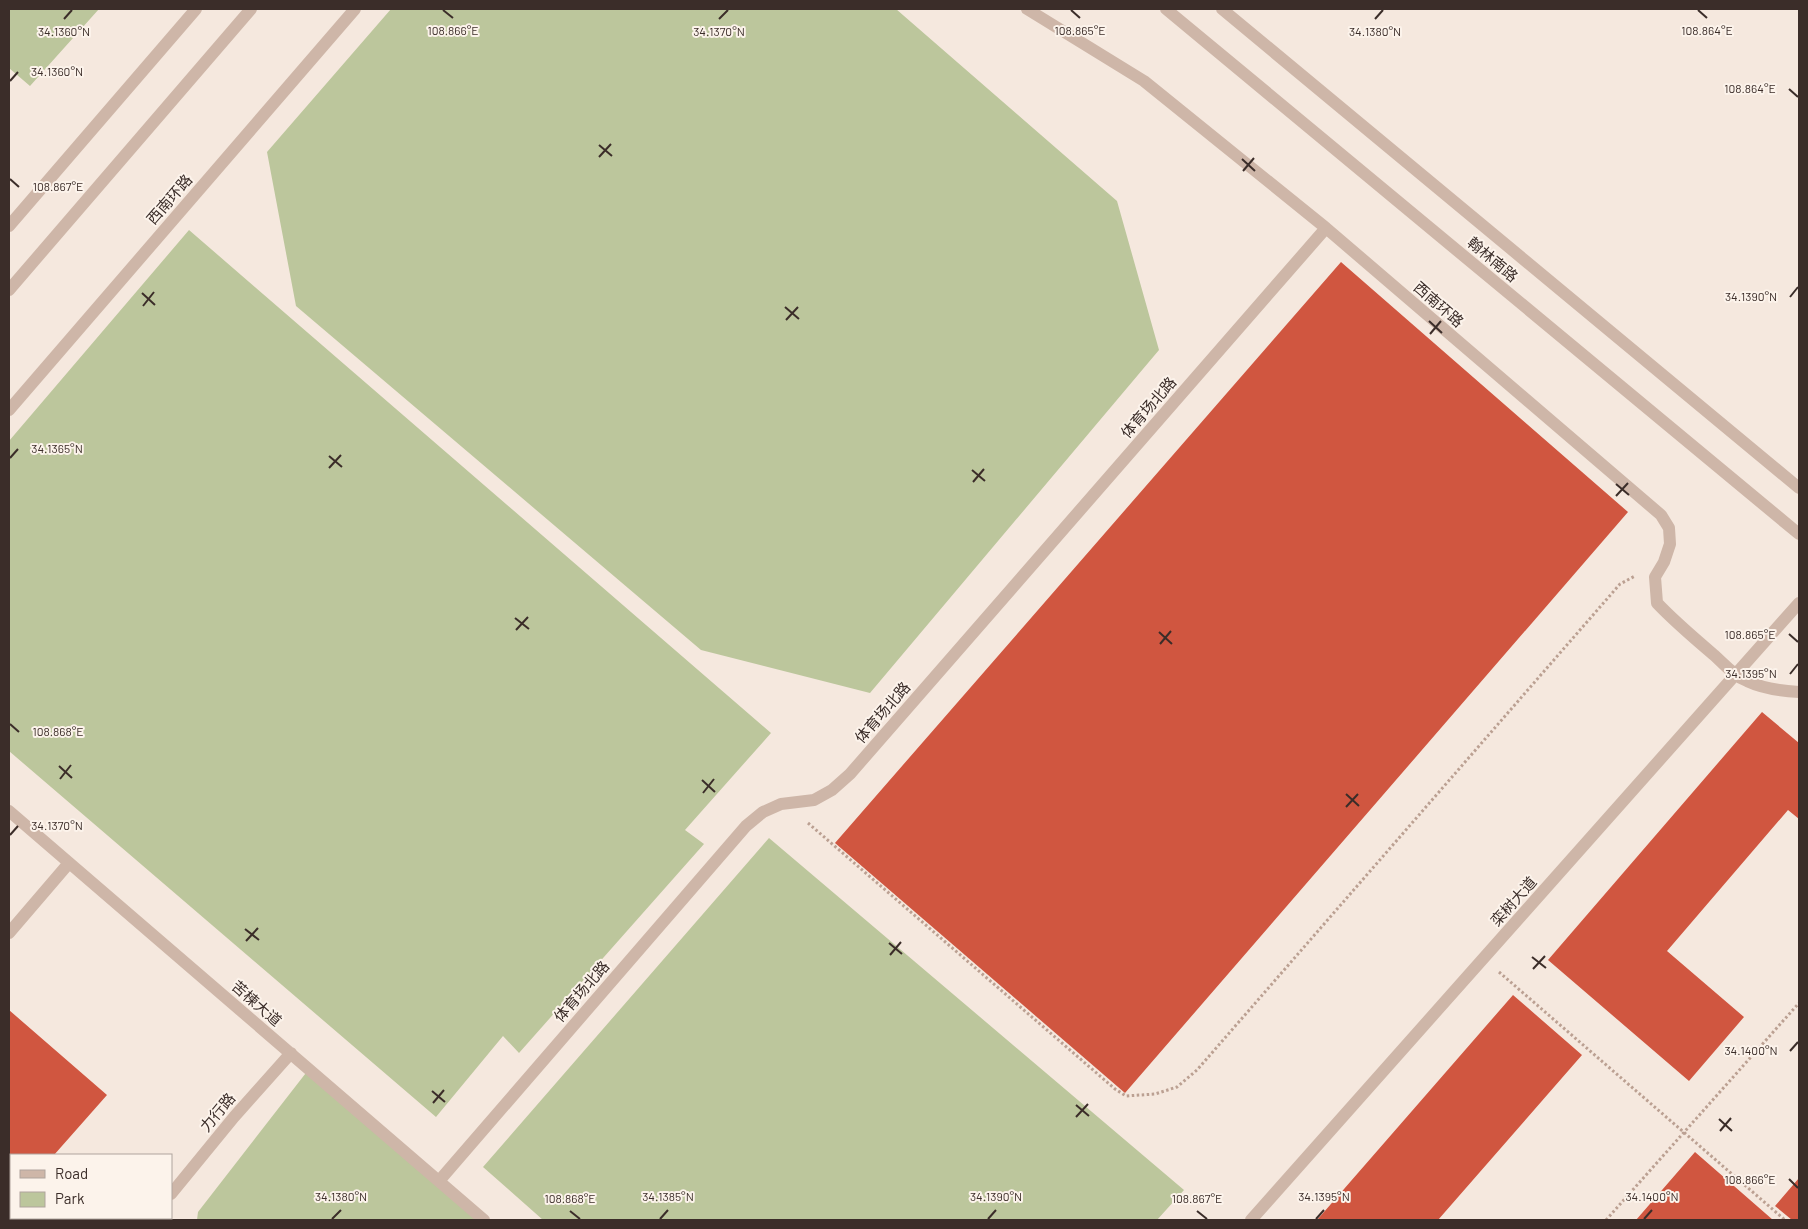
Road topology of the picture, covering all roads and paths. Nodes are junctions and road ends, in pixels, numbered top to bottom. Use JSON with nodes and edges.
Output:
{"nodes":[{"id":1,"x":196,"y":9,"type":"edge"},
{"id":2,"x":251,"y":9,"type":"edge"},
{"id":3,"x":355,"y":9,"type":"edge"},
{"id":4,"x":1027,"y":9,"type":"edge"},
{"id":5,"x":1166,"y":9,"type":"edge"},
{"id":6,"x":1222,"y":9,"type":"edge"},
{"id":7,"x":9,"y":226,"type":"edge"},
{"id":8,"x":1326,"y":228,"type":"junction"},
{"id":9,"x":9,"y":290,"type":"edge"},
{"id":10,"x":9,"y":410,"type":"edge"},
{"id":11,"x":1799,"y":488,"type":"edge"},
{"id":12,"x":1799,"y":534,"type":"edge"},
{"id":13,"x":1655,"y":577,"type":"junction"},
{"id":14,"x":1799,"y":603,"type":"edge"},
{"id":15,"x":1736,"y":674,"type":"junction"},
{"id":16,"x":1799,"y":692,"type":"edge"},
{"id":17,"x":800,"y":802,"type":"junction"},
{"id":18,"x":9,"y":811,"type":"edge"},
{"id":19,"x":69,"y":864,"type":"junction"},
{"id":20,"x":9,"y":933,"type":"edge"},
{"id":21,"x":1483,"y":959,"type":"junction"},
{"id":22,"x":1799,"y":1003,"type":"edge"},
{"id":23,"x":291,"y":1053,"type":"junction"},
{"id":24,"x":1684,"y":1133,"type":"junction"},
{"id":25,"x":439,"y":1181,"type":"junction"},
{"id":26,"x":172,"y":1193,"type":"edge"},
{"id":27,"x":484,"y":1220,"type":"edge"},
{"id":28,"x":1251,"y":1220,"type":"edge"},
{"id":29,"x":1606,"y":1220,"type":"edge"},
{"id":30,"x":1786,"y":1220,"type":"edge"}],
"edges":[{"from":1,"to":7,"type":"street"},
{"from":2,"to":9,"type":"street"},
{"from":3,"to":10,"type":"street","name":"西南环路"},
{"from":4,"to":8,"type":"street","name":"西南环路"},
{"from":5,"to":12,"type":"street","name":"翰林南路"},
{"from":6,"to":11,"type":"street","name":"翰林南路"},
{"from":8,"to":13,"type":"street","name":"西南环路"},
{"from":8,"to":17,"type":"street","name":"体育场北路"},
{"from":13,"to":15,"type":"street"},
{"from":13,"to":17,"type":"path"},
{"from":14,"to":15,"type":"street","name":"栾树大道"},
{"from":15,"to":16,"type":"street"},
{"from":15,"to":21,"type":"street","name":"栾树大道"},
{"from":17,"to":25,"type":"street","name":"体育场北路"},
{"from":18,"to":19,"type":"street","name":"苦楝大道"},
{"from":19,"to":20,"type":"street"},
{"from":19,"to":23,"type":"street","name":"苦楝大道"},
{"from":21,"to":24,"type":"path"},
{"from":21,"to":28,"type":"street","name":"栾树大道"},
{"from":22,"to":24,"type":"path"},
{"from":23,"to":25,"type":"street","name":"苦楝大道"},
{"from":23,"to":26,"type":"street","name":"力行路"},
{"from":24,"to":29,"type":"path"},
{"from":24,"to":30,"type":"path"},
{"from":25,"to":27,"type":"street","name":"苦楝大道"}]}
